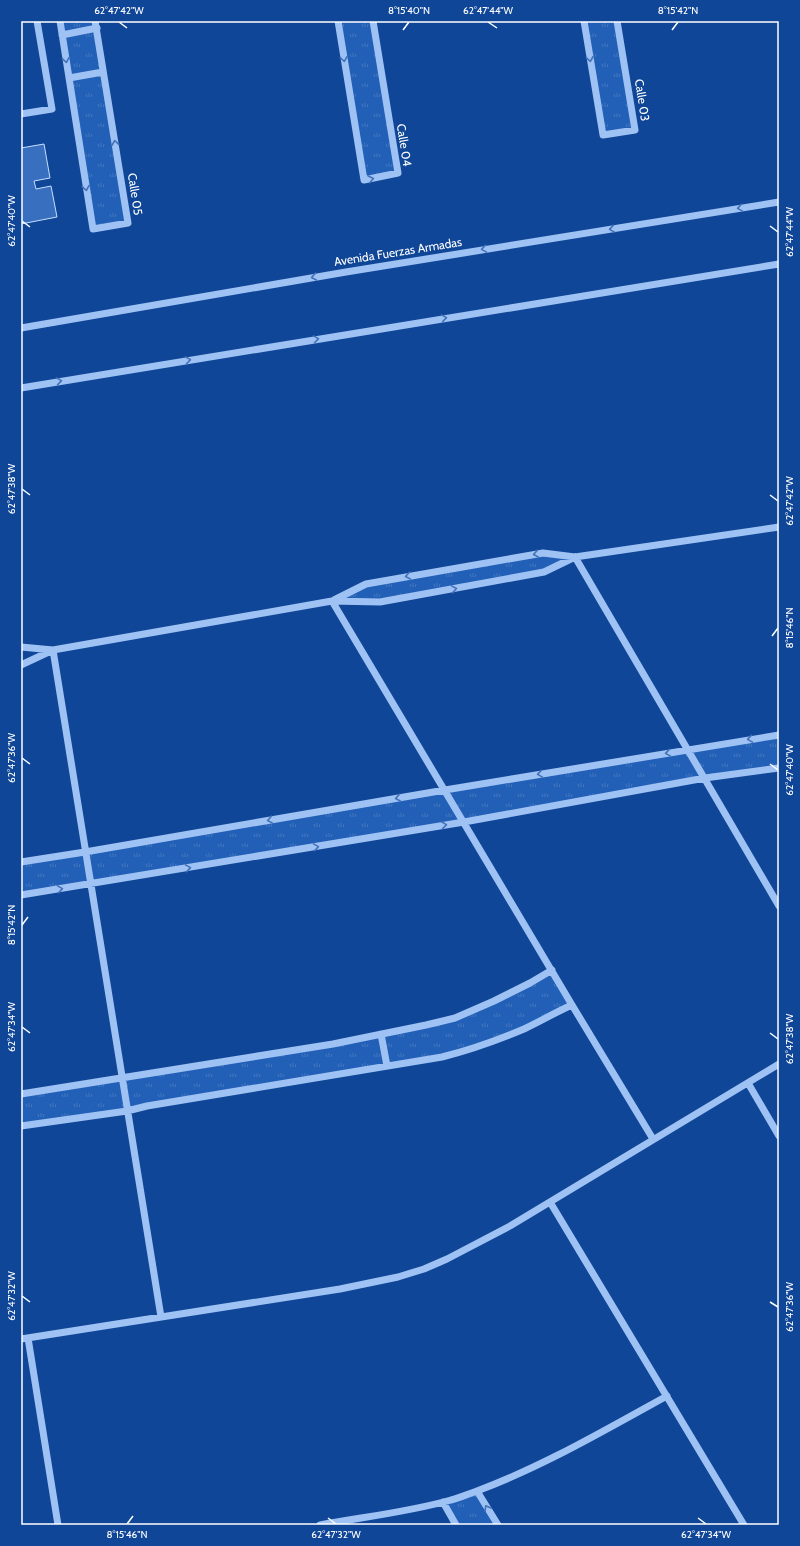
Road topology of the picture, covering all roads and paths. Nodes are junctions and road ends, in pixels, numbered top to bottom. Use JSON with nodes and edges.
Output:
{"nodes":[{"id":1,"x":37,"y":21,"type":"edge"},
{"id":2,"x":60,"y":21,"type":"edge"},
{"id":3,"x":338,"y":21,"type":"edge"},
{"id":4,"x":373,"y":21,"type":"edge"},
{"id":5,"x":584,"y":21,"type":"edge"},
{"id":6,"x":617,"y":21,"type":"edge"},
{"id":7,"x":96,"y":25,"type":"edge"},
{"id":8,"x":62,"y":35,"type":"junction"},
{"id":9,"x":104,"y":72,"type":"junction"},
{"id":10,"x":69,"y":78,"type":"junction"},
{"id":11,"x":21,"y":114,"type":"edge"},
{"id":12,"x":779,"y":202,"type":"edge"},
{"id":13,"x":779,"y":264,"type":"edge"},
{"id":14,"x":21,"y":328,"type":"edge"},
{"id":15,"x":21,"y":388,"type":"edge"},
{"id":16,"x":779,"y":527,"type":"edge"},
{"id":17,"x":575,"y":557,"type":"junction"},
{"id":18,"x":332,"y":601,"type":"junction"},
{"id":19,"x":21,"y":646,"type":"edge"},
{"id":20,"x":53,"y":650,"type":"junction"},
{"id":21,"x":21,"y":665,"type":"edge"},
{"id":22,"x":779,"y":735,"type":"edge"},
{"id":23,"x":688,"y":750,"type":"junction"},
{"id":24,"x":779,"y":768,"type":"edge"},
{"id":25,"x":705,"y":778,"type":"junction"},
{"id":26,"x":445,"y":790,"type":"junction"},
{"id":27,"x":464,"y":822,"type":"junction"},
{"id":28,"x":86,"y":852,"type":"junction"},
{"id":29,"x":21,"y":862,"type":"edge"},
{"id":30,"x":90,"y":884,"type":"junction"},
{"id":31,"x":21,"y":895,"type":"edge"},
{"id":32,"x":779,"y":906,"type":"edge"},
{"id":33,"x":552,"y":970,"type":"junction"},
{"id":34,"x":572,"y":1005,"type":"junction"},
{"id":35,"x":381,"y":1034,"type":"junction"},
{"id":36,"x":779,"y":1064,"type":"edge"},
{"id":37,"x":387,"y":1066,"type":"junction"},
{"id":38,"x":121,"y":1078,"type":"junction"},
{"id":39,"x":748,"y":1083,"type":"junction"},
{"id":40,"x":21,"y":1094,"type":"edge"},
{"id":41,"x":127,"y":1111,"type":"junction"},
{"id":42,"x":21,"y":1126,"type":"edge"},
{"id":43,"x":779,"y":1136,"type":"edge"},
{"id":44,"x":653,"y":1139,"type":"junction"},
{"id":45,"x":550,"y":1202,"type":"junction"},
{"id":46,"x":161,"y":1317,"type":"junction"},
{"id":47,"x":25,"y":1339,"type":"edge"},
{"id":48,"x":667,"y":1396,"type":"junction"},
{"id":49,"x":477,"y":1491,"type":"junction"},
{"id":50,"x":443,"y":1502,"type":"junction"},
{"id":51,"x":58,"y":1525,"type":"edge"},
{"id":52,"x":320,"y":1525,"type":"edge"},
{"id":53,"x":456,"y":1525,"type":"edge"},
{"id":54,"x":498,"y":1525,"type":"edge"},
{"id":55,"x":744,"y":1525,"type":"edge"}],
"edges":[{"from":1,"to":11,"type":"street"},
{"from":2,"to":8,"type":"street","name":"Calle 05"},
{"from":3,"to":4,"type":"street","name":"Calle 04","one_way":true},
{"from":5,"to":6,"type":"street","name":"Calle 03","one_way":true},
{"from":7,"to":8,"type":"street"},
{"from":7,"to":9,"type":"street","name":"Calle 05"},
{"from":8,"to":10,"type":"street","name":"Calle 05","one_way":true},
{"from":9,"to":10,"type":"street"},
{"from":10,"to":9,"type":"street","name":"Calle 05","one_way":true},
{"from":12,"to":14,"type":"street","name":"Avenida Fuerzas Armadas","one_way":true},
{"from":15,"to":13,"type":"street","one_way":true},
{"from":16,"to":17,"type":"street"},
{"from":18,"to":17,"type":"street","one_way":true},
{"from":17,"to":18,"type":"street","one_way":true},
{"from":17,"to":23,"type":"street"},
{"from":18,"to":20,"type":"street"},
{"from":18,"to":26,"type":"street"},
{"from":19,"to":20,"type":"street"},
{"from":20,"to":21,"type":"street"},
{"from":20,"to":28,"type":"street"},
{"from":22,"to":23,"type":"street","one_way":true},
{"from":23,"to":25,"type":"street"},
{"from":23,"to":26,"type":"street","one_way":true},
{"from":24,"to":25,"type":"street"},
{"from":25,"to":27,"type":"street"},
{"from":25,"to":32,"type":"street"},
{"from":26,"to":27,"type":"street"},
{"from":26,"to":28,"type":"street","one_way":true},
{"from":30,"to":27,"type":"street","one_way":true},
{"from":27,"to":33,"type":"street"},
{"from":28,"to":29,"type":"street"},
{"from":28,"to":30,"type":"street"},
{"from":31,"to":30,"type":"street","one_way":true},
{"from":30,"to":38,"type":"street"},
{"from":33,"to":34,"type":"street"},
{"from":33,"to":35,"type":"street"},
{"from":34,"to":37,"type":"street"},
{"from":34,"to":44,"type":"street"},
{"from":35,"to":37,"type":"street"},
{"from":35,"to":38,"type":"street"},
{"from":36,"to":39,"type":"street"},
{"from":37,"to":41,"type":"street"},
{"from":38,"to":40,"type":"street"},
{"from":38,"to":41,"type":"street"},
{"from":39,"to":43,"type":"street"},
{"from":39,"to":44,"type":"street"},
{"from":41,"to":42,"type":"street"},
{"from":41,"to":46,"type":"street"},
{"from":44,"to":45,"type":"street"},
{"from":45,"to":46,"type":"street"},
{"from":45,"to":48,"type":"street"},
{"from":46,"to":47,"type":"street"},
{"from":47,"to":51,"type":"street"},
{"from":48,"to":49,"type":"street"},
{"from":48,"to":55,"type":"street"},
{"from":49,"to":50,"type":"street"},
{"from":54,"to":49,"type":"street","one_way":true},
{"from":50,"to":52,"type":"street"},
{"from":50,"to":53,"type":"street"}]}
